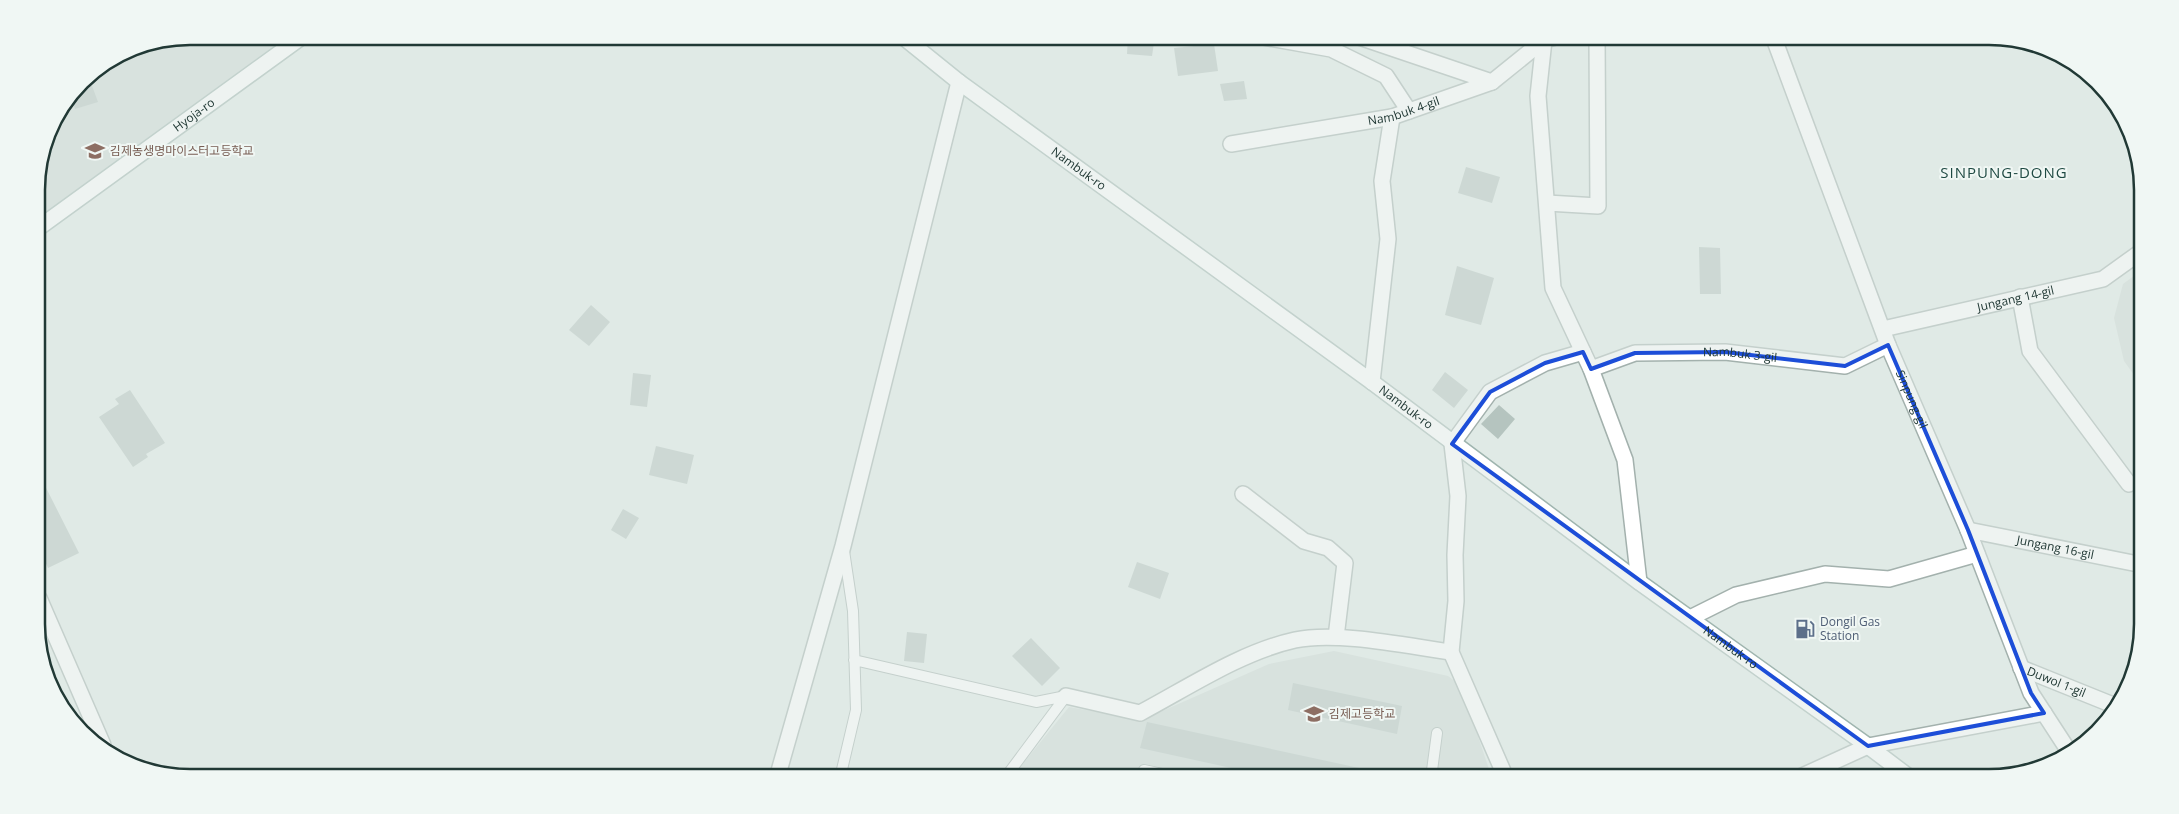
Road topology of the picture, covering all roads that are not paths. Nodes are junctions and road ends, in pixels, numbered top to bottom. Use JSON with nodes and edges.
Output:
{"nodes":[{"id":1,"x":291,"y":45,"type":"edge"},
{"id":2,"x":913,"y":45,"type":"edge"},
{"id":3,"x":1309,"y":45,"type":"edge"},
{"id":4,"x":1383,"y":45,"type":"edge"},
{"id":5,"x":1536,"y":45,"type":"edge"},
{"id":6,"x":1543,"y":45,"type":"edge"},
{"id":7,"x":1597,"y":45,"type":"edge"},
{"id":8,"x":1776,"y":45,"type":"edge"},
{"id":9,"x":959,"y":82,"type":"junction"},
{"id":10,"x":1492,"y":82,"type":"junction"},
{"id":11,"x":1409,"y":111,"type":"junction"},
{"id":12,"x":1392,"y":117,"type":"junction"},
{"id":13,"x":1232,"y":144,"type":"dead end"},
{"id":14,"x":1546,"y":202,"type":"junction"},
{"id":15,"x":45,"y":222,"type":"edge"},
{"id":16,"x":2134,"y":257,"type":"edge"},
{"id":17,"x":2020,"y":297,"type":"junction"},
{"id":18,"x":1883,"y":329,"type":"junction"},
{"id":19,"x":1888,"y":345,"type":"junction"},
{"id":20,"x":1583,"y":352,"type":"junction"},
{"id":21,"x":1591,"y":369,"type":"junction"},
{"id":22,"x":1372,"y":382,"type":"junction"},
{"id":23,"x":1452,"y":444,"type":"junction"},
{"id":24,"x":2128,"y":484,"type":"dead end"},
{"id":25,"x":1243,"y":494,"type":"dead end"},
{"id":26,"x":1968,"y":530,"type":"junction"},
{"id":27,"x":843,"y":546,"type":"junction"},
{"id":28,"x":1977,"y":554,"type":"junction"},
{"id":29,"x":2134,"y":563,"type":"edge"},
{"id":30,"x":1638,"y":582,"type":"junction"},
{"id":31,"x":45,"y":612,"type":"edge"},
{"id":32,"x":1690,"y":618,"type":"junction"},
{"id":33,"x":1336,"y":637,"type":"junction"},
{"id":34,"x":1451,"y":652,"type":"junction"},
{"id":35,"x":854,"y":660,"type":"junction"},
{"id":36,"x":2021,"y":668,"type":"junction"},
{"id":37,"x":1066,"y":696,"type":"junction"},
{"id":38,"x":2110,"y":705,"type":"edge"},
{"id":39,"x":2044,"y":713,"type":"junction"},
{"id":40,"x":1437,"y":733,"type":"dead end"},
{"id":41,"x":100,"y":738,"type":"edge"},
{"id":42,"x":1868,"y":746,"type":"junction"},
{"id":43,"x":2066,"y":747,"type":"edge"},
{"id":44,"x":780,"y":769,"type":"edge"},
{"id":45,"x":842,"y":769,"type":"edge"},
{"id":46,"x":1012,"y":769,"type":"edge"},
{"id":47,"x":1432,"y":769,"type":"edge"},
{"id":48,"x":1502,"y":769,"type":"edge"},
{"id":49,"x":1819,"y":769,"type":"edge"},
{"id":50,"x":1897,"y":769,"type":"edge"}],
"edges":[{"from":1,"to":15,"type":"street","name":"Hyoja-ro"},
{"from":2,"to":9,"type":"street","name":"Nambuk-ro"},
{"from":3,"to":11,"type":"street"},
{"from":4,"to":10,"type":"street"},
{"from":5,"to":10,"type":"street","name":"Nambuk 4-gil"},
{"from":6,"to":14,"type":"street"},
{"from":7,"to":14,"type":"street"},
{"from":8,"to":18,"type":"street","name":"Sinpung-gil"},
{"from":9,"to":22,"type":"street","name":"Nambuk-ro"},
{"from":9,"to":27,"type":"street"},
{"from":10,"to":11,"type":"street","name":"Nambuk 4-gil"},
{"from":11,"to":12,"type":"street","name":"Nambuk 4-gil"},
{"from":12,"to":13,"type":"street","name":"Nambuk 4-gil"},
{"from":12,"to":22,"type":"street"},
{"from":14,"to":20,"type":"street"},
{"from":16,"to":17,"type":"street","name":"Jungang 14-gil"},
{"from":17,"to":18,"type":"street","name":"Jungang 14-gil"},
{"from":17,"to":24,"type":"street"},
{"from":18,"to":19,"type":"street","name":"Sinpung-gil"},
{"from":19,"to":21,"type":"street","name":"Nambuk 3-gil"},
{"from":19,"to":26,"type":"street","name":"Sinpung-gil"},
{"from":20,"to":21,"type":"street"},
{"from":20,"to":23,"type":"street"},
{"from":21,"to":30,"type":"street"},
{"from":22,"to":23,"type":"street","name":"Nambuk-ro"},
{"from":23,"to":30,"type":"street","name":"Nambuk-ro"},
{"from":23,"to":34,"type":"street"},
{"from":25,"to":33,"type":"street"},
{"from":26,"to":28,"type":"street","name":"Sinpung-gil"},
{"from":26,"to":29,"type":"street","name":"Jungang 16-gil"},
{"from":27,"to":35,"type":"lane"},
{"from":27,"to":44,"type":"street"},
{"from":28,"to":32,"type":"street"},
{"from":28,"to":36,"type":"street","name":"Sinpung-gil"},
{"from":30,"to":32,"type":"street","name":"Nambuk-ro"},
{"from":31,"to":41,"type":"street"},
{"from":32,"to":42,"type":"street","name":"Nambuk-ro"},
{"from":33,"to":34,"type":"street"},
{"from":33,"to":37,"type":"street"},
{"from":34,"to":48,"type":"street"},
{"from":35,"to":37,"type":"lane"},
{"from":35,"to":45,"type":"lane"},
{"from":36,"to":38,"type":"street","name":"Duwol 1-gil"},
{"from":36,"to":39,"type":"street","name":"Sinpung-gil"},
{"from":37,"to":46,"type":"lane"},
{"from":39,"to":42,"type":"street"},
{"from":39,"to":43,"type":"street","name":"Sinpung-gil"},
{"from":40,"to":47,"type":"lane"},
{"from":42,"to":49,"type":"street"},
{"from":42,"to":50,"type":"street","name":"Nambuk-ro"}]}
